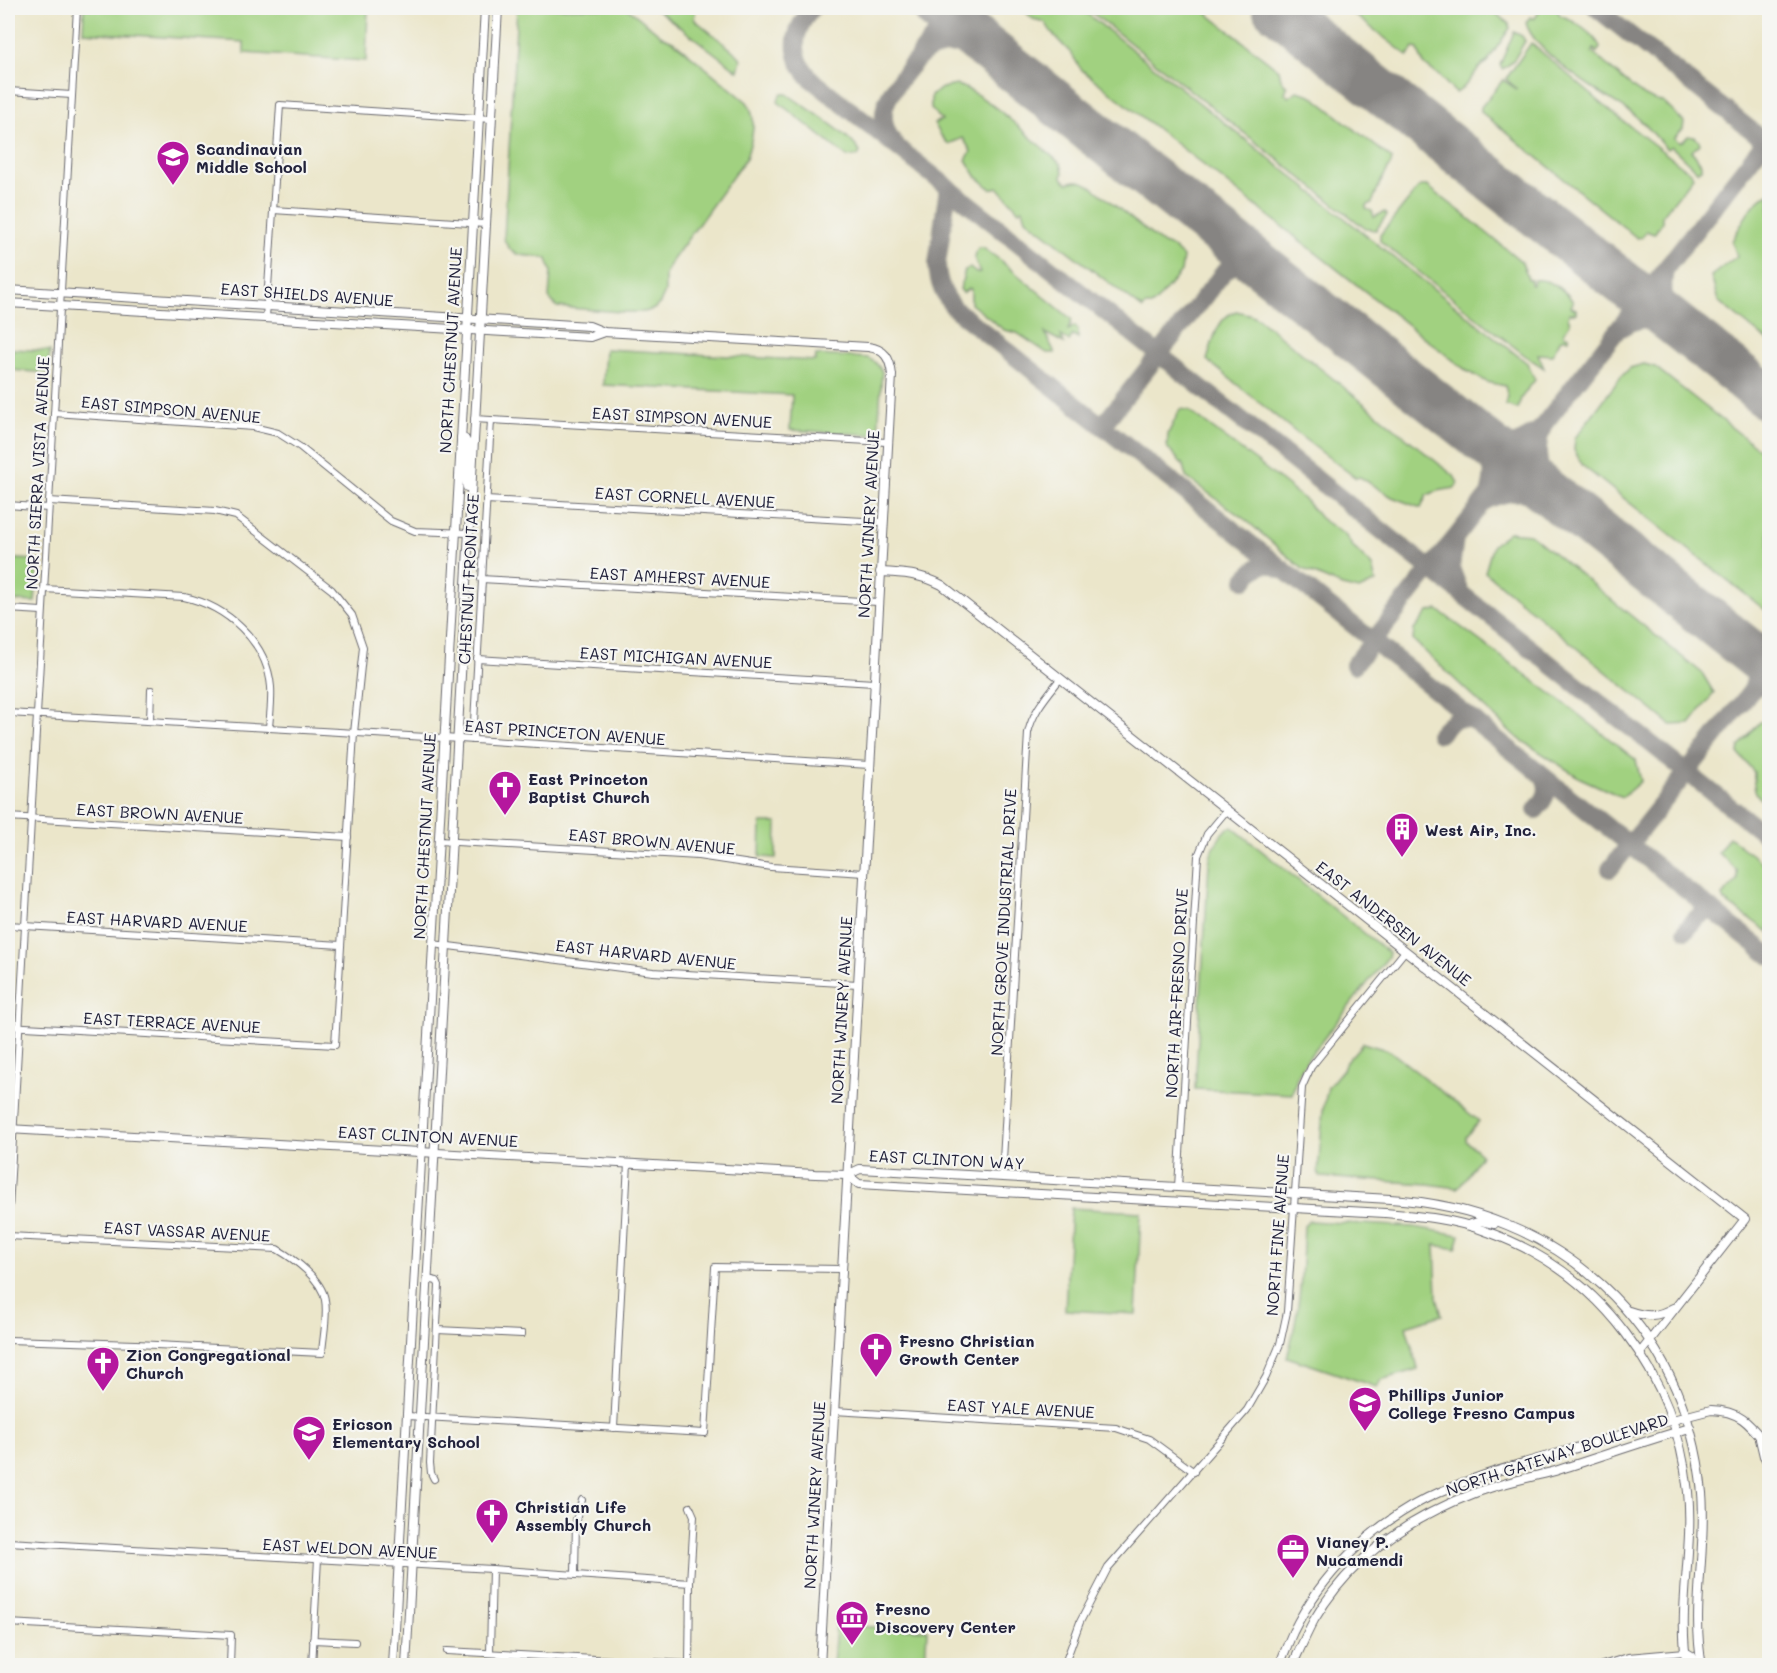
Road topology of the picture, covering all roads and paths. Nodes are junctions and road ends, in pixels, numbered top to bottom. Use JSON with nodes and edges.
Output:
{"nodes":[{"id":1,"x":77,"y":8,"type":"edge"},
{"id":2,"x":485,"y":8,"type":"edge"},
{"id":3,"x":498,"y":8,"type":"edge"},
{"id":4,"x":8,"y":91,"type":"edge"},
{"id":5,"x":72,"y":95,"type":"junction"},
{"id":6,"x":479,"y":118,"type":"junction"},
{"id":7,"x":491,"y":119,"type":"junction"},
{"id":8,"x":273,"y":210,"type":"junction"},
{"id":9,"x":472,"y":223,"type":"junction"},
{"id":10,"x":485,"y":224,"type":"junction"},
{"id":11,"x":8,"y":290,"type":"edge"},
{"id":12,"x":60,"y":293,"type":"junction"},
{"id":13,"x":8,"y":303,"type":"edge"},
{"id":14,"x":60,"y":306,"type":"junction"},
{"id":15,"x":268,"y":306,"type":"junction"},
{"id":16,"x":266,"y":318,"type":"junction"},
{"id":17,"x":467,"y":319,"type":"junction"},
{"id":18,"x":480,"y":320,"type":"junction"},
{"id":19,"x":466,"y":331,"type":"junction"},
{"id":20,"x":479,"y":332,"type":"junction"},
{"id":21,"x":604,"y":332,"type":"junction"},
{"id":22,"x":888,"y":356,"type":"joint"},
{"id":23,"x":54,"y":413,"type":"junction"},
{"id":24,"x":474,"y":419,"type":"junction"},
{"id":25,"x":490,"y":420,"type":"junction"},
{"id":26,"x":461,"y":438,"type":"junction"},
{"id":27,"x":887,"y":442,"type":"junction"},
{"id":28,"x":486,"y":500,"type":"junction"},
{"id":29,"x":470,"y":502,"type":"junction"},
{"id":30,"x":49,"y":504,"type":"junction"},
{"id":31,"x":8,"y":505,"type":"edge"},
{"id":32,"x":882,"y":522,"type":"junction"},
{"id":33,"x":456,"y":532,"type":"junction"},
{"id":34,"x":468,"y":533,"type":"junction"},
{"id":35,"x":880,"y":572,"type":"junction"},
{"id":36,"x":481,"y":579,"type":"junction"},
{"id":37,"x":44,"y":589,"type":"junction"},
{"id":38,"x":878,"y":602,"type":"junction"},
{"id":39,"x":8,"y":609,"type":"edge"},
{"id":40,"x":42,"y":611,"type":"junction"},
{"id":41,"x":477,"y":659,"type":"junction"},
{"id":42,"x":1060,"y":679,"type":"junction"},
{"id":43,"x":874,"y":683,"type":"junction"},
{"id":44,"x":151,"y":690,"type":"dead end"},
{"id":45,"x":8,"y":713,"type":"edge"},
{"id":46,"x":36,"y":715,"type":"junction"},
{"id":47,"x":150,"y":721,"type":"junction"},
{"id":48,"x":269,"y":728,"type":"junction"},
{"id":49,"x":354,"y":733,"type":"junction"},
{"id":50,"x":444,"y":738,"type":"junction"},
{"id":51,"x":457,"y":739,"type":"junction"},
{"id":52,"x":473,"y":740,"type":"junction"},
{"id":53,"x":869,"y":765,"type":"junction"},
{"id":54,"x":1227,"y":810,"type":"junction"},
{"id":55,"x":8,"y":817,"type":"edge"},
{"id":56,"x":31,"y":819,"type":"junction"},
{"id":57,"x":348,"y":837,"type":"junction"},
{"id":58,"x":439,"y":841,"type":"junction"},
{"id":59,"x":451,"y":842,"type":"junction"},
{"id":60,"x":864,"y":873,"type":"junction"},
{"id":61,"x":8,"y":926,"type":"edge"},
{"id":62,"x":24,"y":927,"type":"junction"},
{"id":63,"x":433,"y":944,"type":"junction"},
{"id":64,"x":341,"y":945,"type":"junction"},
{"id":65,"x":446,"y":945,"type":"junction"},
{"id":66,"x":1405,"y":951,"type":"junction"},
{"id":67,"x":858,"y":984,"type":"junction"},
{"id":68,"x":8,"y":1026,"type":"edge"},
{"id":69,"x":19,"y":1027,"type":"junction"},
{"id":70,"x":10,"y":1129,"type":"edge"},
{"id":71,"x":421,"y":1151,"type":"junction"},
{"id":72,"x":434,"y":1152,"type":"junction"},
{"id":73,"x":628,"y":1163,"type":"junction"},
{"id":74,"x":847,"y":1175,"type":"junction"},
{"id":75,"x":1002,"y":1177,"type":"junction"},
{"id":76,"x":1178,"y":1187,"type":"junction"},
{"id":77,"x":1294,"y":1193,"type":"junction"},
{"id":78,"x":1293,"y":1208,"type":"junction"},
{"id":79,"x":1468,"y":1225,"type":"junction"},
{"id":80,"x":8,"y":1227,"type":"edge"},
{"id":81,"x":8,"y":1236,"type":"edge"},
{"id":82,"x":1543,"y":1241,"type":"junction"},
{"id":83,"x":841,"y":1269,"type":"junction"},
{"id":84,"x":427,"y":1279,"type":"junction"},
{"id":85,"x":1677,"y":1307,"type":"junction"},
{"id":86,"x":1627,"y":1311,"type":"junction"},
{"id":87,"x":437,"y":1330,"type":"junction"},
{"id":88,"x":522,"y":1334,"type":"dead end"},
{"id":89,"x":8,"y":1340,"type":"edge"},
{"id":90,"x":1649,"y":1341,"type":"junction"},
{"id":91,"x":1640,"y":1353,"type":"junction"},
{"id":92,"x":834,"y":1411,"type":"junction"},
{"id":93,"x":407,"y":1416,"type":"junction"},
{"id":94,"x":1686,"y":1416,"type":"junction"},
{"id":95,"x":419,"y":1417,"type":"junction"},
{"id":96,"x":432,"y":1417,"type":"junction"},
{"id":97,"x":1672,"y":1420,"type":"junction"},
{"id":98,"x":614,"y":1428,"type":"junction"},
{"id":99,"x":1690,"y":1428,"type":"junction"},
{"id":100,"x":1676,"y":1432,"type":"junction"},
{"id":101,"x":1759,"y":1436,"type":"junction"},
{"id":102,"x":1770,"y":1449,"type":"edge"},
{"id":103,"x":1770,"y":1466,"type":"edge"},
{"id":104,"x":1194,"y":1472,"type":"junction"},
{"id":105,"x":434,"y":1479,"type":"dead end"},
{"id":106,"x":1478,"y":1479,"type":"junction"},
{"id":107,"x":1482,"y":1491,"type":"junction"},
{"id":108,"x":582,"y":1500,"type":"dead end"},
{"id":109,"x":690,"y":1507,"type":"dead end"},
{"id":110,"x":8,"y":1542,"type":"edge"},
{"id":111,"x":318,"y":1559,"type":"junction"},
{"id":112,"x":398,"y":1564,"type":"junction"},
{"id":113,"x":411,"y":1565,"type":"junction"},
{"id":114,"x":492,"y":1569,"type":"junction"},
{"id":115,"x":575,"y":1574,"type":"junction"},
{"id":116,"x":690,"y":1583,"type":"junction"},
{"id":117,"x":8,"y":1623,"type":"edge"},
{"id":118,"x":314,"y":1640,"type":"junction"},
{"id":119,"x":355,"y":1642,"type":"dead end"},
{"id":120,"x":447,"y":1651,"type":"dead end"},
{"id":121,"x":490,"y":1652,"type":"junction"},
{"id":122,"x":1685,"y":1652,"type":"junction"},
{"id":123,"x":689,"y":1664,"type":"edge"},
{"id":124,"x":230,"y":1665,"type":"edge"},
{"id":125,"x":312,"y":1665,"type":"edge"},
{"id":126,"x":393,"y":1665,"type":"edge"},
{"id":127,"x":406,"y":1665,"type":"edge"},
{"id":128,"x":820,"y":1665,"type":"edge"},
{"id":129,"x":1064,"y":1665,"type":"edge"},
{"id":130,"x":1279,"y":1665,"type":"edge"},
{"id":131,"x":1292,"y":1665,"type":"edge"},
{"id":132,"x":1599,"y":1665,"type":"edge"},
{"id":133,"x":1687,"y":1665,"type":"edge"},
{"id":134,"x":1696,"y":1665,"type":"edge"},
{"id":135,"x":1702,"y":1665,"type":"edge"}],
"edges":[{"from":1,"to":5,"type":"street","name":"NORTH SIERRA VISTA AVENUE"},
{"from":2,"to":6,"type":"main road","name":"NORTH CHESTNUT AVENUE"},
{"from":3,"to":7,"type":"main road","name":"NORTH CHESTNUT AVENUE"},
{"from":4,"to":5,"type":"street"},
{"from":5,"to":12,"type":"street","name":"NORTH SIERRA VISTA AVENUE"},
{"from":6,"to":7,"type":"street"},
{"from":6,"to":8,"type":"street"},
{"from":6,"to":9,"type":"main road","name":"NORTH CHESTNUT AVENUE"},
{"from":7,"to":10,"type":"main road","name":"NORTH CHESTNUT AVENUE"},
{"from":8,"to":9,"type":"street"},
{"from":8,"to":15,"type":"street"},
{"from":9,"to":10,"type":"street"},
{"from":9,"to":17,"type":"main road","name":"NORTH CHESTNUT AVENUE"},
{"from":10,"to":18,"type":"main road","name":"NORTH CHESTNUT AVENUE"},
{"from":11,"to":12,"type":"main road","name":"EAST SHIELDS AVENUE"},
{"from":12,"to":14,"type":"street","name":"NORTH SIERRA VISTA AVENUE"},
{"from":12,"to":15,"type":"main road","name":"EAST SHIELDS AVENUE"},
{"from":13,"to":14,"type":"main road","name":"EAST SHIELDS AVENUE"},
{"from":14,"to":16,"type":"main road","name":"EAST SHIELDS AVENUE"},
{"from":14,"to":23,"type":"street","name":"NORTH SIERRA VISTA AVENUE"},
{"from":15,"to":16,"type":"street"},
{"from":15,"to":17,"type":"main road","name":"EAST SHIELDS AVENUE"},
{"from":16,"to":19,"type":"main road","name":"EAST SHIELDS AVENUE"},
{"from":17,"to":18,"type":"main road","name":"EAST SHIELDS AVENUE"},
{"from":17,"to":19,"type":"main road","name":"NORTH CHESTNUT AVENUE"},
{"from":18,"to":20,"type":"main road","name":"NORTH CHESTNUT AVENUE"},
{"from":18,"to":21,"type":"main road","name":"EAST SHIELDS AVENUE"},
{"from":19,"to":20,"type":"main road","name":"EAST SHIELDS AVENUE"},
{"from":19,"to":26,"type":"main road","name":"NORTH CHESTNUT AVENUE"},
{"from":20,"to":21,"type":"main road","name":"EAST SHIELDS AVENUE"},
{"from":20,"to":24,"type":"main road","name":"NORTH CHESTNUT AVENUE"},
{"from":21,"to":22,"type":"main road","name":"EAST SHIELDS AVENUE"},
{"from":22,"to":27,"type":"main road","name":"NORTH WINERY AVENUE"},
{"from":23,"to":30,"type":"street","name":"NORTH SIERRA VISTA AVENUE"},
{"from":23,"to":33,"type":"street","name":"EAST SIMPSON AVENUE"},
{"from":24,"to":25,"type":"street","name":"EAST SIMPSON AVENUE"},
{"from":24,"to":29,"type":"main road","name":"NORTH CHESTNUT AVENUE"},
{"from":25,"to":27,"type":"street","name":"EAST SIMPSON AVENUE"},
{"from":25,"to":28,"type":"street","name":"CHESTNUT FRONTAGE"},
{"from":26,"to":29,"type":"main road"},
{"from":26,"to":33,"type":"main road","name":"NORTH CHESTNUT AVENUE"},
{"from":27,"to":32,"type":"main road","name":"NORTH WINERY AVENUE"},
{"from":28,"to":32,"type":"street","name":"EAST CORNELL AVENUE"},
{"from":28,"to":36,"type":"street","name":"CHESTNUT FRONTAGE"},
{"from":29,"to":34,"type":"main road","name":"NORTH CHESTNUT AVENUE"},
{"from":30,"to":31,"type":"street"},
{"from":30,"to":37,"type":"street","name":"NORTH SIERRA VISTA AVENUE"},
{"from":30,"to":49,"type":"street"},
{"from":32,"to":35,"type":"main road","name":"NORTH WINERY AVENUE"},
{"from":33,"to":34,"type":"street","name":"EAST SIMPSON AVENUE"},
{"from":33,"to":50,"type":"main road","name":"NORTH CHESTNUT AVENUE"},
{"from":34,"to":51,"type":"main road","name":"NORTH CHESTNUT AVENUE"},
{"from":35,"to":38,"type":"main road","name":"NORTH WINERY AVENUE"},
{"from":35,"to":42,"type":"main road","name":"EAST ANDERSEN AVENUE"},
{"from":36,"to":38,"type":"street","name":"EAST AMHERST AVENUE"},
{"from":36,"to":41,"type":"street","name":"CHESTNUT FRONTAGE"},
{"from":37,"to":40,"type":"street","name":"NORTH SIERRA VISTA AVENUE"},
{"from":37,"to":48,"type":"street"},
{"from":38,"to":43,"type":"main road","name":"NORTH WINERY AVENUE"},
{"from":39,"to":40,"type":"street"},
{"from":40,"to":46,"type":"street","name":"NORTH SIERRA VISTA AVENUE"},
{"from":41,"to":43,"type":"street","name":"EAST MICHIGAN AVENUE"},
{"from":41,"to":52,"type":"street","name":"CHESTNUT FRONTAGE"},
{"from":42,"to":54,"type":"main road","name":"EAST ANDERSEN AVENUE"},
{"from":42,"to":75,"type":"street","name":"NORTH GROVE INDUSTRIAL DRIVE"},
{"from":43,"to":53,"type":"main road","name":"NORTH WINERY AVENUE"},
{"from":44,"to":47,"type":"street"},
{"from":45,"to":46,"type":"street","name":"EAST PRINCETON AVENUE"},
{"from":46,"to":47,"type":"street","name":"EAST PRINCETON AVENUE"},
{"from":46,"to":56,"type":"street","name":"NORTH SIERRA VISTA AVENUE"},
{"from":47,"to":48,"type":"street","name":"EAST PRINCETON AVENUE"},
{"from":48,"to":49,"type":"street","name":"EAST PRINCETON AVENUE"},
{"from":49,"to":50,"type":"street","name":"EAST PRINCETON AVENUE"},
{"from":49,"to":57,"type":"street"},
{"from":50,"to":51,"type":"street","name":"EAST PRINCETON AVENUE"},
{"from":50,"to":58,"type":"main road","name":"NORTH CHESTNUT AVENUE"},
{"from":51,"to":52,"type":"street","name":"EAST PRINCETON AVENUE"},
{"from":51,"to":59,"type":"main road","name":"NORTH CHESTNUT AVENUE"},
{"from":52,"to":53,"type":"street","name":"EAST PRINCETON AVENUE"},
{"from":53,"to":60,"type":"main road","name":"NORTH WINERY AVENUE"},
{"from":54,"to":66,"type":"main road","name":"EAST ANDERSEN AVENUE"},
{"from":54,"to":76,"type":"street","name":"NORTH AIR-FRESNO DRIVE"},
{"from":55,"to":56,"type":"street","name":"EAST BROWN AVENUE"},
{"from":56,"to":57,"type":"street","name":"EAST BROWN AVENUE"},
{"from":56,"to":62,"type":"street","name":"NORTH SIERRA VISTA AVENUE"},
{"from":57,"to":64,"type":"street"},
{"from":58,"to":59,"type":"street","name":"EAST BROWN AVENUE"},
{"from":58,"to":63,"type":"main road","name":"NORTH CHESTNUT AVENUE"},
{"from":59,"to":60,"type":"street","name":"EAST BROWN AVENUE"},
{"from":59,"to":65,"type":"main road","name":"NORTH CHESTNUT AVENUE"},
{"from":60,"to":67,"type":"main road","name":"NORTH WINERY AVENUE"},
{"from":61,"to":62,"type":"street","name":"EAST HARVARD AVENUE"},
{"from":62,"to":64,"type":"street","name":"EAST HARVARD AVENUE"},
{"from":62,"to":69,"type":"street","name":"NORTH SIERRA VISTA AVENUE"},
{"from":63,"to":65,"type":"street","name":"EAST HARVARD AVENUE"},
{"from":63,"to":71,"type":"main road","name":"NORTH CHESTNUT AVENUE"},
{"from":64,"to":69,"type":"street","name":"EAST TERRACE AVENUE"},
{"from":65,"to":67,"type":"street","name":"EAST HARVARD AVENUE"},
{"from":65,"to":72,"type":"main road","name":"NORTH CHESTNUT AVENUE"},
{"from":66,"to":77,"type":"street","name":"NORTH FINE AVENUE"},
{"from":66,"to":85,"type":"main road","name":"EAST ANDERSEN AVENUE"},
{"from":67,"to":74,"type":"main road","name":"NORTH WINERY AVENUE"},
{"from":68,"to":69,"type":"street","name":"EAST TERRACE AVENUE"},
{"from":69,"to":70,"type":"street","name":"NORTH SIERRA VISTA AVENUE"},
{"from":70,"to":71,"type":"main road","name":"EAST CLINTON AVENUE"},
{"from":70,"to":80,"type":"street","name":"NORTH SIERRA VISTA AVENUE"},
{"from":71,"to":72,"type":"main road","name":"EAST CLINTON AVENUE"},
{"from":71,"to":93,"type":"main road","name":"NORTH CHESTNUT AVENUE"},
{"from":72,"to":73,"type":"main road","name":"EAST CLINTON AVENUE"},
{"from":72,"to":84,"type":"main road","name":"NORTH CHESTNUT AVENUE"},
{"from":73,"to":74,"type":"main road","name":"EAST CLINTON AVENUE"},
{"from":73,"to":98,"type":"street"},
{"from":74,"to":75,"type":"main road","name":"EAST CLINTON WAY"},
{"from":74,"to":78,"type":"main road","name":"EAST CLINTON WAY"},
{"from":74,"to":83,"type":"main road","name":"NORTH WINERY AVENUE"},
{"from":75,"to":76,"type":"main road","name":"EAST CLINTON WAY"},
{"from":76,"to":77,"type":"main road","name":"EAST CLINTON WAY"},
{"from":77,"to":78,"type":"street","name":"NORTH FINE AVENUE"},
{"from":77,"to":82,"type":"main road","name":"EAST CLINTON WAY"},
{"from":78,"to":79,"type":"main road","name":"EAST CLINTON WAY"},
{"from":78,"to":104,"type":"street","name":"NORTH FINE AVENUE"},
{"from":79,"to":82,"type":"main road"},
{"from":79,"to":91,"type":"main road","name":"EAST CLINTON WAY"},
{"from":81,"to":89,"type":"street","name":"EAST VASSAR AVENUE"},
{"from":82,"to":86,"type":"main road","name":"EAST CLINTON WAY"},
{"from":83,"to":92,"type":"main road","name":"NORTH WINERY AVENUE"},
{"from":83,"to":98,"type":"street"},
{"from":84,"to":87,"type":"street"},
{"from":84,"to":95,"type":"main road","name":"NORTH CHESTNUT AVENUE"},
{"from":85,"to":86,"type":"main road"},
{"from":85,"to":90,"type":"main road","name":"EAST ANDERSEN AVENUE"},
{"from":86,"to":90,"type":"main road","name":"EAST CLINTON WAY"},
{"from":87,"to":88,"type":"street"},
{"from":87,"to":96,"type":"street"},
{"from":90,"to":91,"type":"main road","name":"EAST ANDERSEN AVENUE"},
{"from":90,"to":94,"type":"main road","name":"EAST CLINTON WAY"},
{"from":91,"to":97,"type":"main road","name":"EAST CLINTON WAY"},
{"from":92,"to":104,"type":"street","name":"EAST YALE AVENUE"},
{"from":92,"to":128,"type":"main road","name":"NORTH WINERY AVENUE"},
{"from":93,"to":95,"type":"street"},
{"from":93,"to":112,"type":"main road","name":"NORTH CHESTNUT AVENUE"},
{"from":94,"to":97,"type":"main road","name":"NORTH GATEWAY BOULEVARD"},
{"from":94,"to":99,"type":"main road","name":"EAST CLINTON WAY"},
{"from":94,"to":101,"type":"main road","name":"NORTH GATEWAY BOULEVARD"},
{"from":95,"to":96,"type":"street"},
{"from":95,"to":113,"type":"main road","name":"NORTH CHESTNUT AVENUE"},
{"from":96,"to":98,"type":"street"},
{"from":96,"to":105,"type":"street"},
{"from":97,"to":100,"type":"main road","name":"EAST CLINTON WAY"},
{"from":97,"to":106,"type":"main road","name":"NORTH GATEWAY BOULEVARD"},
{"from":99,"to":100,"type":"main road","name":"NORTH GATEWAY BOULEVARD"},
{"from":99,"to":135,"type":"main road","name":"EAST CLINTON WAY"},
{"from":100,"to":107,"type":"main road","name":"NORTH GATEWAY BOULEVARD"},
{"from":100,"to":122,"type":"main road","name":"EAST CLINTON WAY"},
{"from":101,"to":102,"type":"main road","name":"NORTH GATEWAY BOULEVARD"},
{"from":101,"to":103,"type":"main road"},
{"from":104,"to":129,"type":"street","name":"NORTH FINE AVENUE"},
{"from":106,"to":107,"type":"main road"},
{"from":106,"to":130,"type":"main road","name":"NORTH GATEWAY BOULEVARD"},
{"from":107,"to":131,"type":"main road","name":"NORTH GATEWAY BOULEVARD"},
{"from":108,"to":115,"type":"street"},
{"from":109,"to":116,"type":"street"},
{"from":110,"to":111,"type":"street","name":"EAST WELDON AVENUE"},
{"from":111,"to":112,"type":"street","name":"EAST WELDON AVENUE"},
{"from":111,"to":118,"type":"street"},
{"from":112,"to":113,"type":"street","name":"EAST WELDON AVENUE"},
{"from":112,"to":126,"type":"main road","name":"NORTH CHESTNUT AVENUE"},
{"from":113,"to":114,"type":"street","name":"EAST WELDON AVENUE"},
{"from":113,"to":127,"type":"main road","name":"NORTH CHESTNUT AVENUE"},
{"from":114,"to":115,"type":"street","name":"EAST WELDON AVENUE"},
{"from":114,"to":121,"type":"street"},
{"from":115,"to":116,"type":"street","name":"EAST WELDON AVENUE"},
{"from":116,"to":123,"type":"street"},
{"from":117,"to":124,"type":"street"},
{"from":118,"to":119,"type":"street"},
{"from":118,"to":125,"type":"street"},
{"from":120,"to":121,"type":"street"},
{"from":121,"to":123,"type":"street"},
{"from":122,"to":132,"type":"street"},
{"from":122,"to":133,"type":"main road","name":"EAST CLINTON WAY"},
{"from":122,"to":134,"type":"main road"}]}
